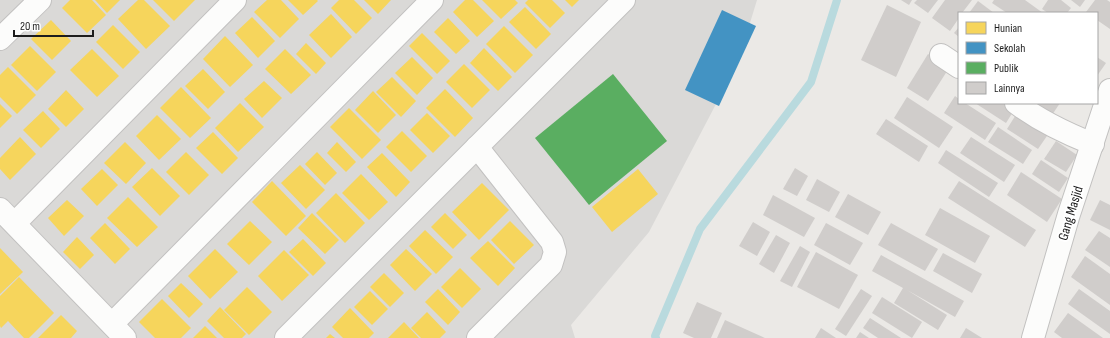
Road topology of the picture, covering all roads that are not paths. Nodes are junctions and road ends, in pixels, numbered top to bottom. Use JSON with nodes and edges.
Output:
{"nodes":[{"id":1,"x":40,"y":0,"type":"edge"},
{"id":2,"x":235,"y":0,"type":"edge"},
{"id":3,"x":432,"y":0,"type":"edge"},
{"id":4,"x":624,"y":0,"type":"edge"},
{"id":5,"x":0,"y":39,"type":"edge"},
{"id":6,"x":941,"y":55,"type":"dead end"},
{"id":7,"x":958,"y":66,"type":"edge"},
{"id":8,"x":1110,"y":90,"type":"edge"},
{"id":9,"x":1017,"y":104,"type":"edge"},
{"id":10,"x":1093,"y":144,"type":"junction"},
{"id":11,"x":477,"y":147,"type":"junction"},
{"id":12,"x":8,"y":216,"type":"edge"},
{"id":13,"x":118,"y":331,"type":"edge"},
{"id":14,"x":286,"y":338,"type":"edge"},
{"id":15,"x":478,"y":338,"type":"edge"},
{"id":16,"x":1033,"y":338,"type":"edge"}],
"edges":[{"from":1,"to":5,"type":"street"},
{"from":2,"to":12,"type":"street"},
{"from":3,"to":13,"type":"street"},
{"from":4,"to":11,"type":"street"},
{"from":6,"to":7,"type":"street"},
{"from":8,"to":10,"type":"street","name":"Gang Masjid"},
{"from":9,"to":10,"type":"street"},
{"from":10,"to":16,"type":"street","name":"Gang Masjid"},
{"from":11,"to":14,"type":"street"},
{"from":11,"to":15,"type":"street"},
{"from":12,"to":13,"type":"street"}]}
